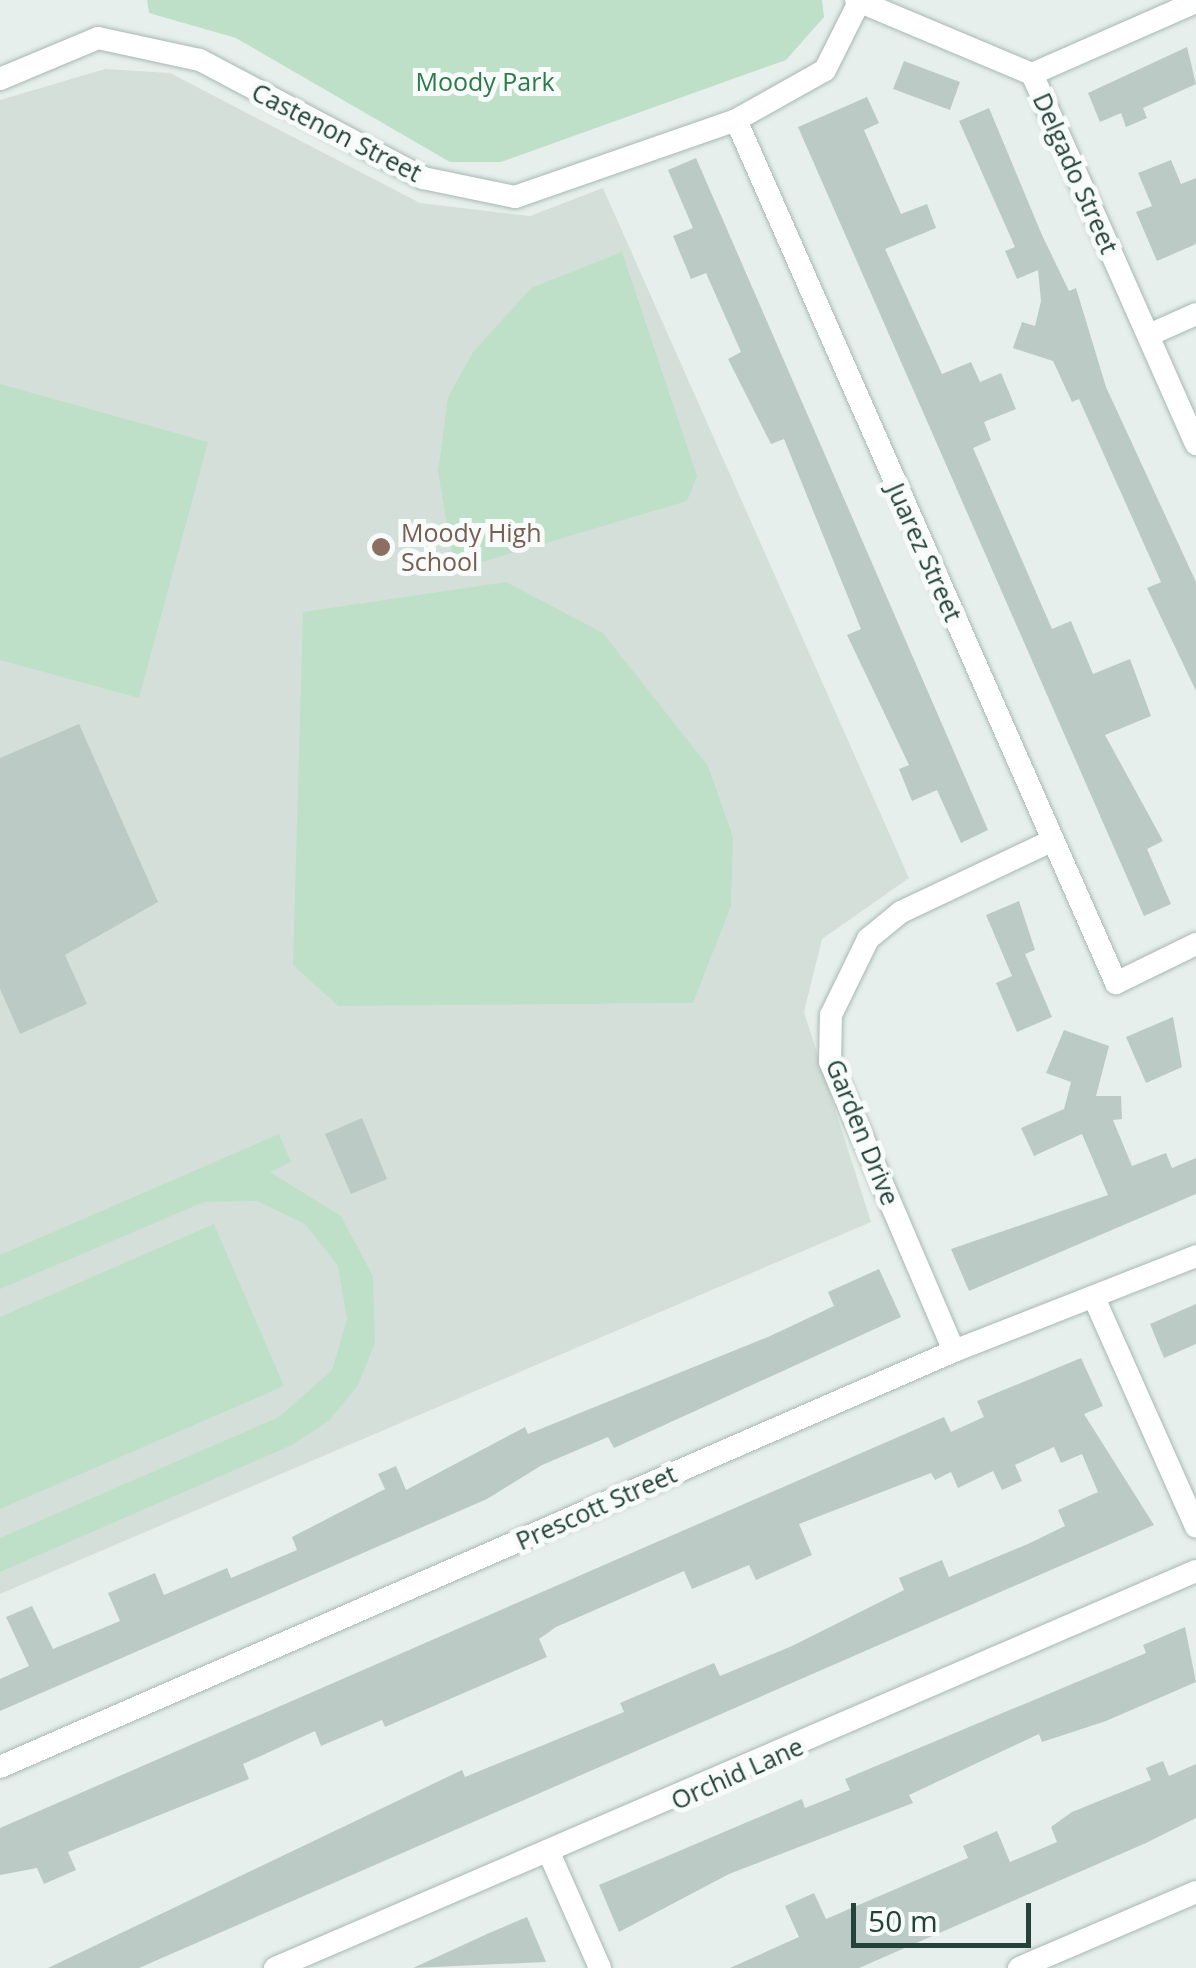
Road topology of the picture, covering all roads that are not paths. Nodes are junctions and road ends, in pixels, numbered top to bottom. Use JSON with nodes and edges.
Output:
{"nodes":[{"id":1,"x":857,"y":2,"type":"edge"},
{"id":2,"x":1196,"y":2,"type":"edge"},
{"id":3,"x":1032,"y":74,"type":"junction"},
{"id":4,"x":0,"y":79,"type":"edge"},
{"id":5,"x":736,"y":120,"type":"junction"},
{"id":6,"x":1196,"y":314,"type":"edge"},
{"id":7,"x":1150,"y":335,"type":"junction"},
{"id":8,"x":1196,"y":444,"type":"edge"},
{"id":9,"x":1051,"y":841,"type":"junction"},
{"id":10,"x":1196,"y":944,"type":"edge"},
{"id":11,"x":1196,"y":1256,"type":"edge"},
{"id":12,"x":1094,"y":1300,"type":"junction"},
{"id":13,"x":954,"y":1351,"type":"junction"},
{"id":14,"x":1196,"y":1526,"type":"edge"},
{"id":15,"x":1196,"y":1571,"type":"edge"},
{"id":16,"x":0,"y":1767,"type":"edge"},
{"id":17,"x":550,"y":1855,"type":"junction"},
{"id":18,"x":1196,"y":1892,"type":"edge"},
{"id":19,"x":275,"y":1968,"type":"edge"},
{"id":20,"x":600,"y":1968,"type":"edge"},
{"id":21,"x":1019,"y":1968,"type":"edge"}],
"edges":[{"from":1,"to":3,"type":"street","name":"Delgado Street"},
{"from":1,"to":5,"type":"street","name":"Delgado Street"},
{"from":2,"to":3,"type":"street"},
{"from":3,"to":7,"type":"street","name":"Delgado Street"},
{"from":4,"to":5,"type":"street","name":"Castenon Street"},
{"from":5,"to":9,"type":"street","name":"Juarez Street"},
{"from":6,"to":7,"type":"street"},
{"from":7,"to":8,"type":"street","name":"Delgado Street"},
{"from":9,"to":10,"type":"street","name":"Juarez Street"},
{"from":9,"to":13,"type":"street","name":"Garden Drive"},
{"from":11,"to":12,"type":"street","name":"Prescott Street"},
{"from":12,"to":13,"type":"street","name":"Prescott Street"},
{"from":12,"to":14,"type":"street"},
{"from":13,"to":16,"type":"street","name":"Prescott Street"},
{"from":15,"to":17,"type":"street","name":"Orchid Lane"},
{"from":17,"to":19,"type":"street","name":"Orchid Lane"},
{"from":17,"to":20,"type":"street"},
{"from":18,"to":21,"type":"street"}]}
